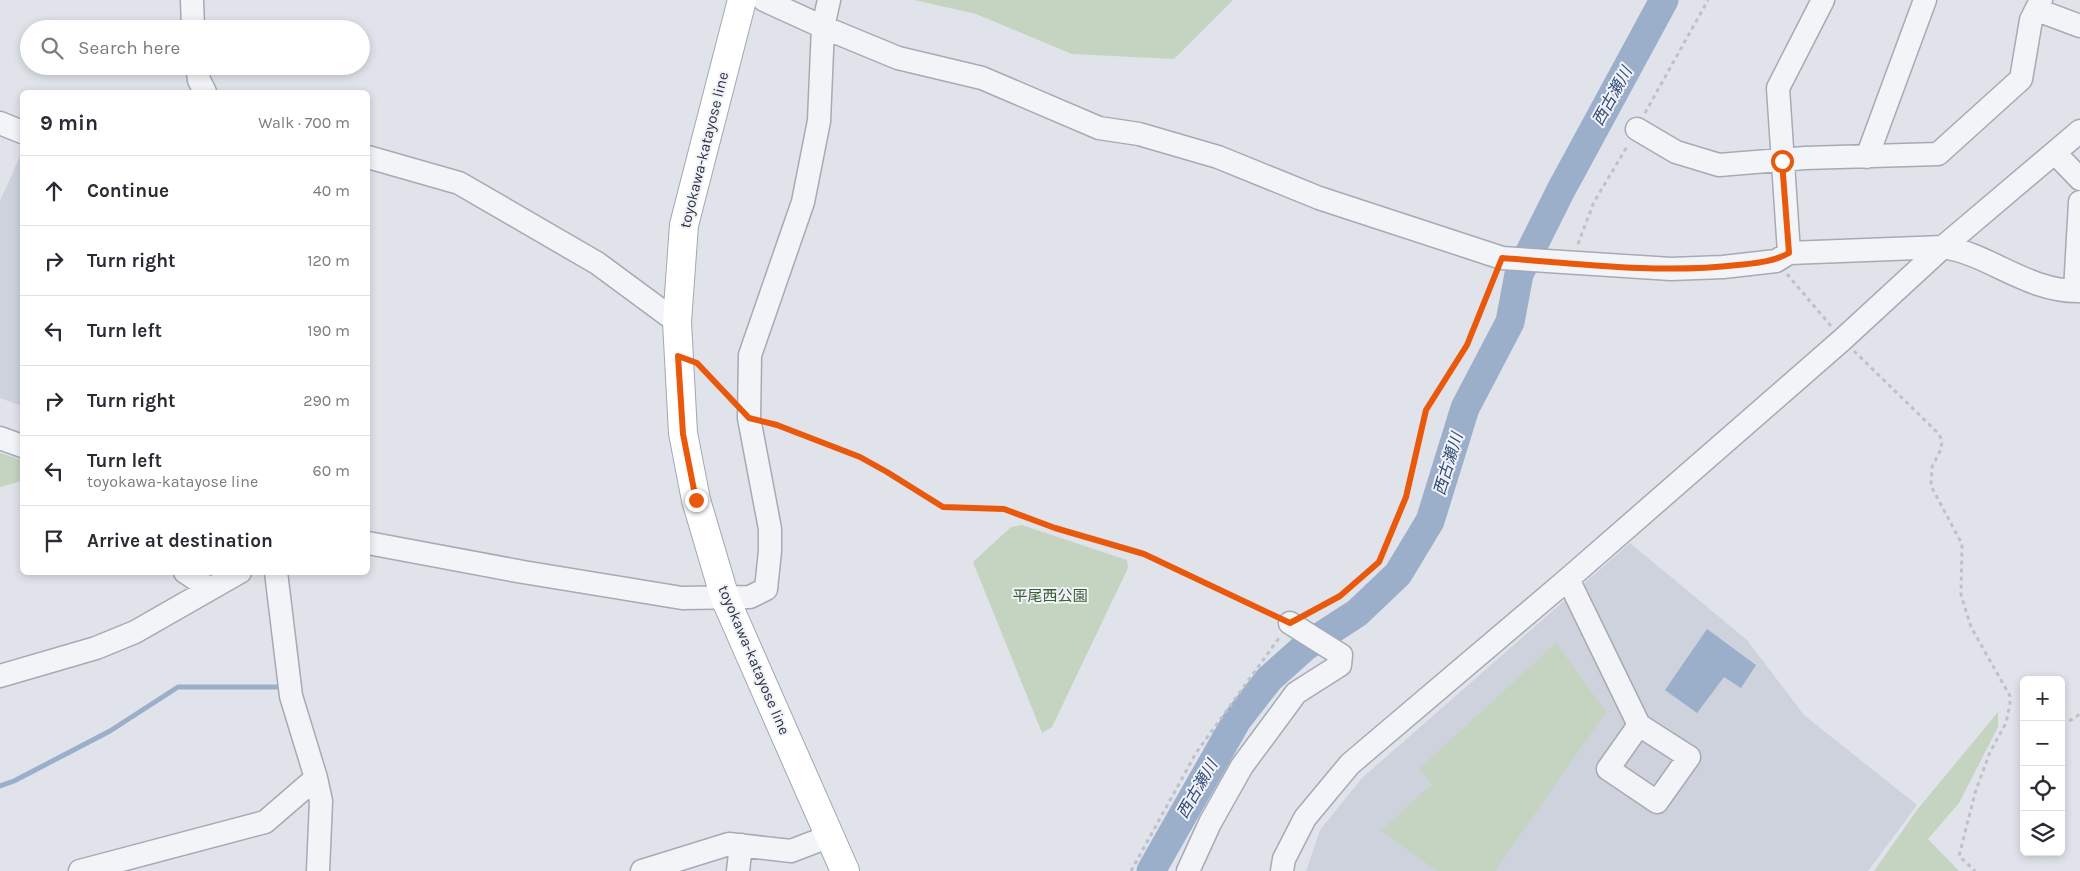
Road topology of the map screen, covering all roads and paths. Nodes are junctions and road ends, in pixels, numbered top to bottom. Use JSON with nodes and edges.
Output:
{"nodes":[{"id":1,"x":192,"y":0,"type":"edge"},
{"id":2,"x":742,"y":0,"type":"edge"},
{"id":3,"x":764,"y":0,"type":"edge"},
{"id":4,"x":829,"y":0,"type":"edge"},
{"id":5,"x":1823,"y":0,"type":"edge"},
{"id":6,"x":1925,"y":0,"type":"edge"},
{"id":7,"x":2039,"y":5,"type":"edge"},
{"id":8,"x":193,"y":20,"type":"edge"},
{"id":9,"x":2080,"y":26,"type":"edge"},
{"id":10,"x":823,"y":27,"type":"junction"},
{"id":11,"x":198,"y":75,"type":"edge"},
{"id":12,"x":205,"y":90,"type":"edge"},
{"id":13,"x":0,"y":122,"type":"edge"},
{"id":14,"x":1637,"y":129,"type":"dead end"},
{"id":15,"x":20,"y":131,"type":"edge"},
{"id":16,"x":2080,"y":131,"type":"edge"},
{"id":17,"x":2055,"y":153,"type":"junction"},
{"id":18,"x":1868,"y":157,"type":"junction"},
{"id":19,"x":370,"y":158,"type":"edge"},
{"id":20,"x":1782,"y":161,"type":"junction"},
{"id":21,"x":2080,"y":178,"type":"edge"},
{"id":22,"x":2080,"y":202,"type":"edge"},
{"id":23,"x":1943,"y":247,"type":"junction"},
{"id":24,"x":1782,"y":257,"type":"junction"},
{"id":25,"x":1502,"y":258,"type":"junction"},
{"id":26,"x":2078,"y":291,"type":"edge"},
{"id":27,"x":677,"y":322,"type":"junction"},
{"id":28,"x":1842,"y":340,"type":"junction"},
{"id":29,"x":678,"y":356,"type":"junction"},
{"id":30,"x":749,"y":418,"type":"junction"},
{"id":31,"x":0,"y":438,"type":"edge"},
{"id":32,"x":20,"y":445,"type":"edge"},
{"id":33,"x":370,"y":543,"type":"edge"},
{"id":34,"x":189,"y":575,"type":"edge"},
{"id":35,"x":235,"y":575,"type":"edge"},
{"id":36,"x":276,"y":575,"type":"edge"},
{"id":37,"x":1568,"y":579,"type":"junction"},
{"id":38,"x":210,"y":589,"type":"junction"},
{"id":39,"x":725,"y":598,"type":"junction"},
{"id":40,"x":1290,"y":623,"type":"junction"},
{"id":41,"x":0,"y":676,"type":"edge"},
{"id":42,"x":2080,"y":714,"type":"edge"},
{"id":43,"x":2065,"y":721,"type":"edge"},
{"id":44,"x":1639,"y":725,"type":"dead end"},
{"id":45,"x":316,"y":778,"type":"junction"},
{"id":46,"x":830,"y":836,"type":"junction"},
{"id":47,"x":742,"y":845,"type":"junction"},
{"id":48,"x":1972,"y":870,"type":"edge"},
{"id":49,"x":80,"y":871,"type":"edge"},
{"id":50,"x":318,"y":871,"type":"edge"},
{"id":51,"x":642,"y":871,"type":"edge"},
{"id":52,"x":738,"y":871,"type":"edge"},
{"id":53,"x":845,"y":871,"type":"edge"},
{"id":54,"x":1131,"y":871,"type":"edge"},
{"id":55,"x":1188,"y":871,"type":"edge"},
{"id":56,"x":1282,"y":871,"type":"edge"}],
"edges":[{"from":1,"to":8,"type":"street"},
{"from":2,"to":27,"type":"main road","name":"toyokawa-katayose line"},
{"from":3,"to":10,"type":"street"},
{"from":4,"to":10,"type":"street"},
{"from":5,"to":20,"type":"street"},
{"from":6,"to":18,"type":"street"},
{"from":7,"to":9,"type":"street"},
{"from":7,"to":18,"type":"street"},
{"from":10,"to":25,"type":"street"},
{"from":10,"to":30,"type":"street"},
{"from":11,"to":12,"type":"street"},
{"from":13,"to":15,"type":"street"},
{"from":14,"to":20,"type":"street"},
{"from":16,"to":17,"type":"street"},
{"from":17,"to":21,"type":"street"},
{"from":17,"to":23,"type":"street"},
{"from":18,"to":20,"type":"street"},
{"from":19,"to":27,"type":"street"},
{"from":20,"to":24,"type":"street"},
{"from":22,"to":26,"type":"street"},
{"from":23,"to":24,"type":"street"},
{"from":23,"to":26,"type":"street"},
{"from":23,"to":28,"type":"street"},
{"from":24,"to":25,"type":"street"},
{"from":24,"to":28,"type":"path"},
{"from":25,"to":40,"type":"path"},
{"from":27,"to":29,"type":"main road","name":"toyokawa-katayose line"},
{"from":28,"to":37,"type":"street"},
{"from":28,"to":48,"type":"path"},
{"from":29,"to":30,"type":"path"},
{"from":29,"to":39,"type":"main road","name":"toyokawa-katayose line"},
{"from":30,"to":39,"type":"street"},
{"from":30,"to":40,"type":"path"},
{"from":31,"to":32,"type":"street"},
{"from":33,"to":39,"type":"street"},
{"from":34,"to":38,"type":"street"},
{"from":35,"to":38,"type":"street"},
{"from":36,"to":45,"type":"street"},
{"from":37,"to":44,"type":"street"},
{"from":37,"to":56,"type":"street"},
{"from":38,"to":41,"type":"street"},
{"from":39,"to":46,"type":"main road","name":"toyokawa-katayose line"},
{"from":40,"to":54,"type":"path"},
{"from":40,"to":55,"type":"street"},
{"from":42,"to":43,"type":"path"},
{"from":45,"to":49,"type":"street"},
{"from":45,"to":50,"type":"street"},
{"from":46,"to":47,"type":"street"},
{"from":46,"to":53,"type":"main road","name":"toyokawa-katayose line"},
{"from":47,"to":51,"type":"street"},
{"from":47,"to":52,"type":"street"}]}
